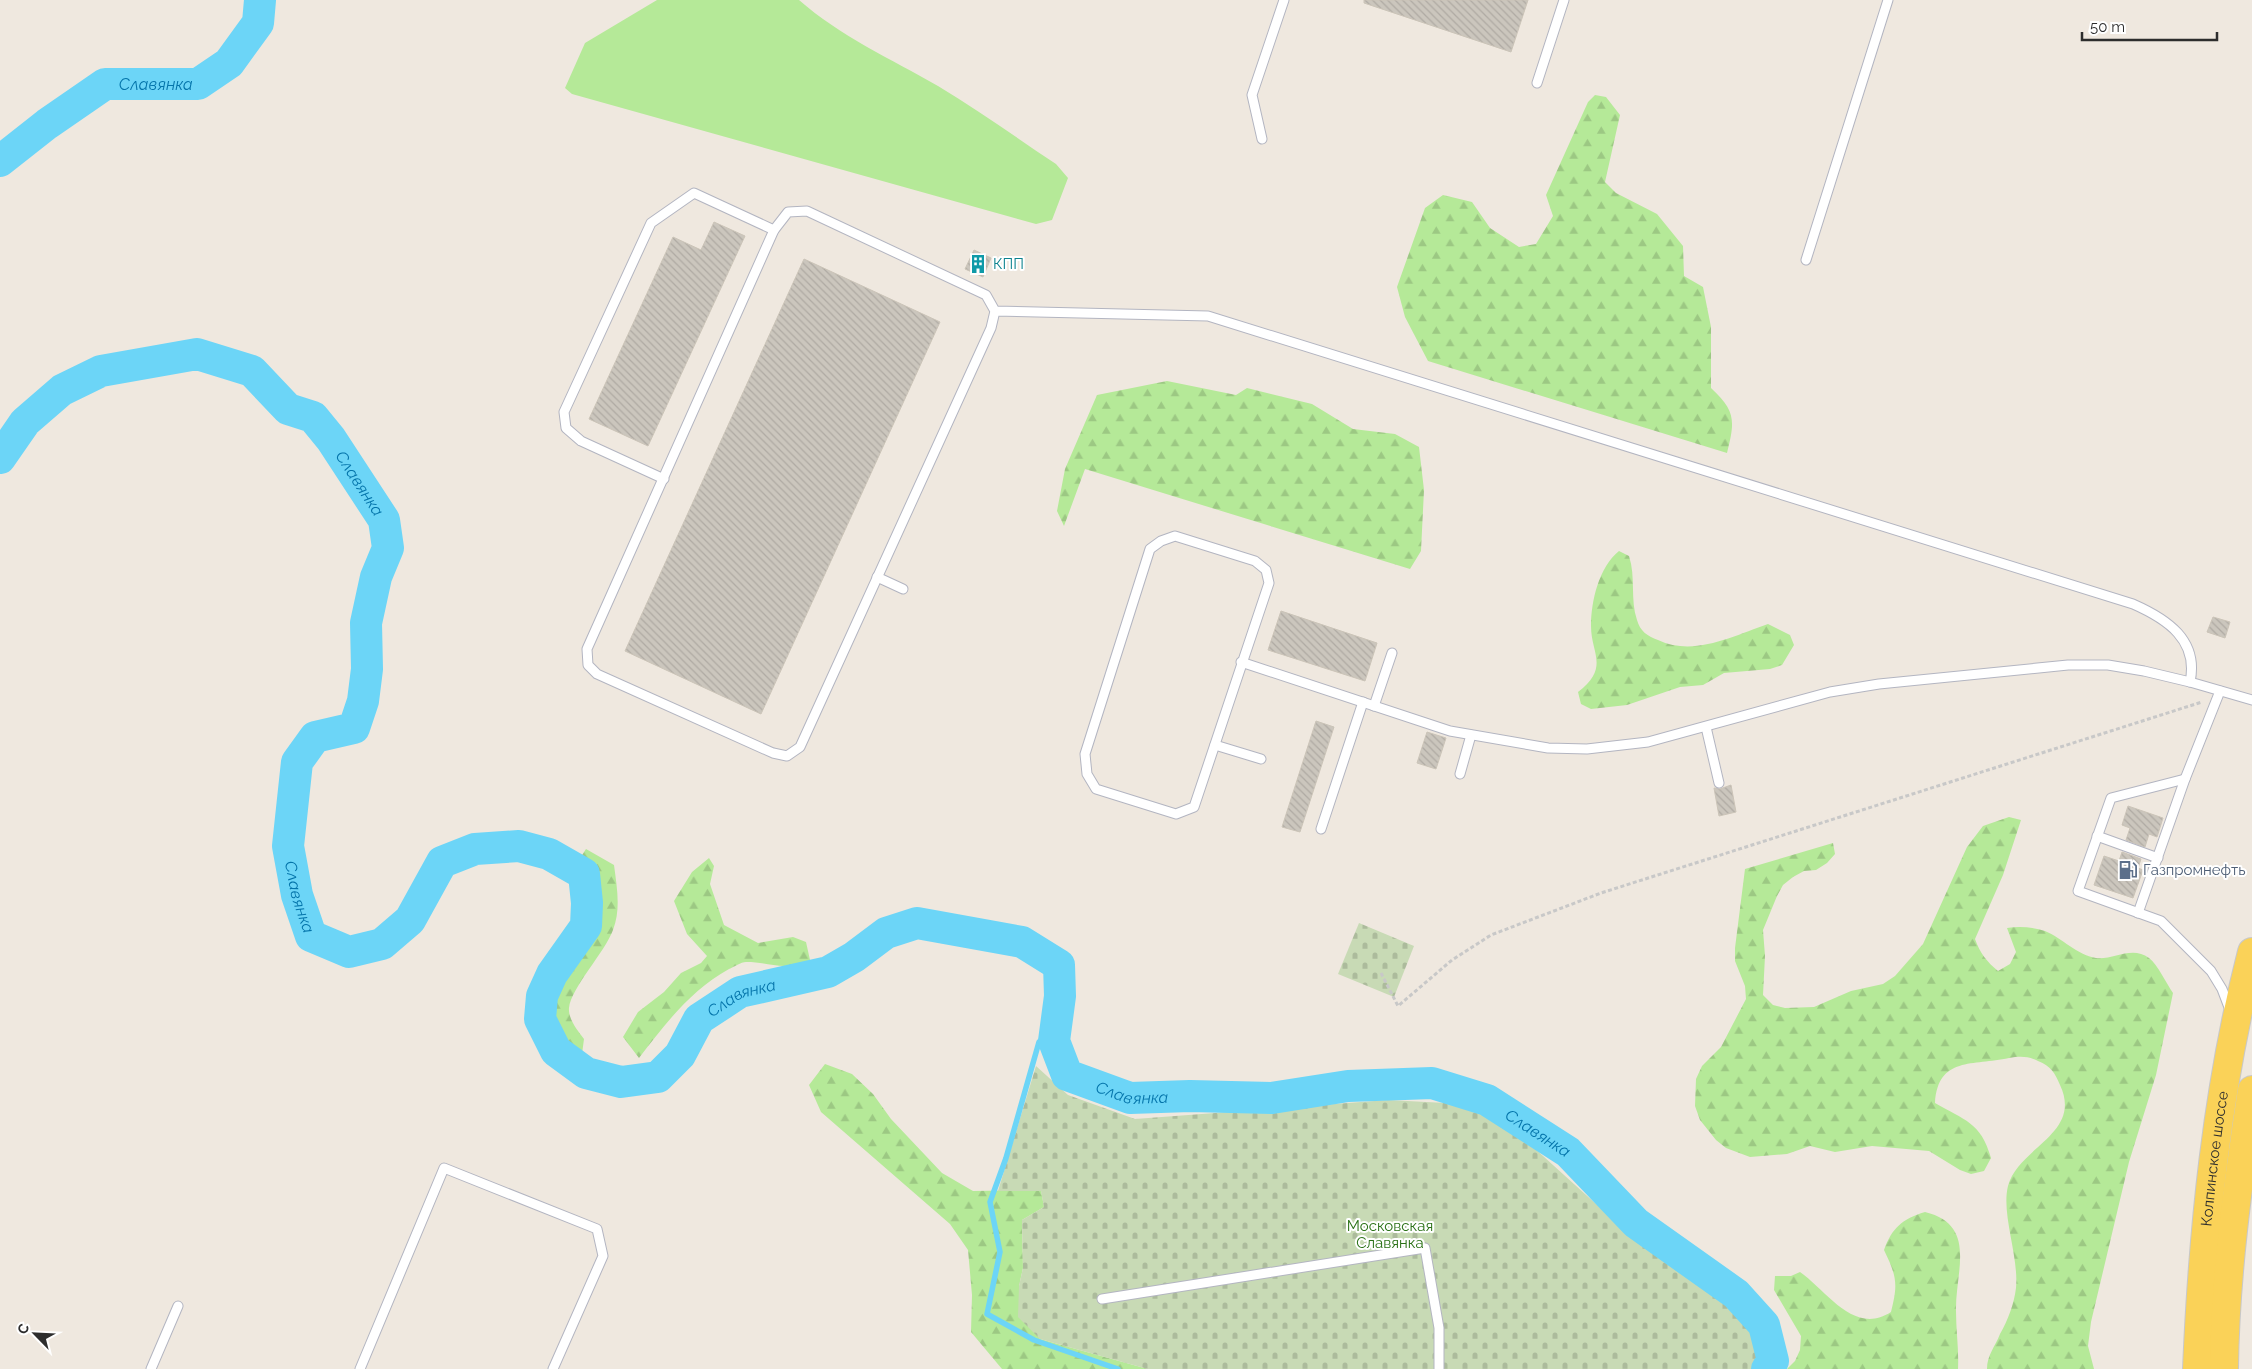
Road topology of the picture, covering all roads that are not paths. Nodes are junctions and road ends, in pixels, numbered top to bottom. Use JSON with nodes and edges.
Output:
{"nodes":[{"id":1,"x":1284,"y":0,"type":"edge"},
{"id":2,"x":1564,"y":0,"type":"edge"},
{"id":3,"x":1888,"y":0,"type":"edge"},
{"id":4,"x":1538,"y":83,"type":"dead end"},
{"id":5,"x":1262,"y":139,"type":"dead end"},
{"id":6,"x":774,"y":230,"type":"junction"},
{"id":7,"x":1806,"y":260,"type":"dead end"},
{"id":8,"x":995,"y":311,"type":"junction"},
{"id":9,"x":664,"y":480,"type":"junction"},
{"id":10,"x":877,"y":577,"type":"junction"},
{"id":11,"x":903,"y":589,"type":"dead end"},
{"id":12,"x":1392,"y":653,"type":"dead end"},
{"id":13,"x":1241,"y":662,"type":"junction"},
{"id":14,"x":2190,"y":682,"type":"junction"},
{"id":15,"x":2220,"y":691,"type":"junction"},
{"id":16,"x":2252,"y":700,"type":"edge"},
{"id":17,"x":1363,"y":702,"type":"junction"},
{"id":18,"x":1374,"y":706,"type":"junction"},
{"id":19,"x":1706,"y":727,"type":"junction"},
{"id":20,"x":1470,"y":736,"type":"junction"},
{"id":21,"x":1214,"y":745,"type":"junction"},
{"id":22,"x":1261,"y":759,"type":"dead end"},
{"id":23,"x":1460,"y":774,"type":"dead end"},
{"id":24,"x":2185,"y":780,"type":"junction"},
{"id":25,"x":1719,"y":783,"type":"dead end"},
{"id":26,"x":1321,"y":829,"type":"dead end"},
{"id":27,"x":2097,"y":836,"type":"junction"},
{"id":28,"x":2158,"y":858,"type":"junction"},
{"id":29,"x":2138,"y":912,"type":"junction"},
{"id":30,"x":2252,"y":952,"type":"edge"},
{"id":31,"x":2235,"y":1024,"type":"junction"},
{"id":32,"x":2252,"y":1090,"type":"edge"},
{"id":33,"x":1102,"y":1299,"type":"dead end"},
{"id":34,"x":178,"y":1306,"type":"dead end"},
{"id":35,"x":151,"y":1369,"type":"edge"},
{"id":36,"x":360,"y":1369,"type":"edge"},
{"id":37,"x":553,"y":1369,"type":"edge"},
{"id":38,"x":1439,"y":1369,"type":"edge"},
{"id":39,"x":2197,"y":1369,"type":"edge"},
{"id":40,"x":2224,"y":1369,"type":"edge"}],
"edges":[{"from":1,"to":5,"type":"lane"},
{"from":2,"to":4,"type":"lane"},
{"from":3,"to":7,"type":"lane"},
{"from":6,"to":8,"type":"lane"},
{"from":6,"to":9,"type":"lane"},
{"from":6,"to":9,"type":"lane"},
{"from":8,"to":10,"type":"lane"},
{"from":8,"to":14,"type":"lane"},
{"from":9,"to":10,"type":"lane"},
{"from":10,"to":11,"type":"lane"},
{"from":12,"to":18,"type":"lane"},
{"from":13,"to":17,"type":"lane"},
{"from":13,"to":21,"type":"lane"},
{"from":13,"to":21,"type":"lane"},
{"from":14,"to":15,"type":"lane"},
{"from":14,"to":19,"type":"lane"},
{"from":15,"to":16,"type":"lane"},
{"from":15,"to":24,"type":"lane"},
{"from":17,"to":18,"type":"lane"},
{"from":17,"to":26,"type":"lane"},
{"from":18,"to":20,"type":"lane"},
{"from":19,"to":20,"type":"lane"},
{"from":19,"to":25,"type":"lane"},
{"from":20,"to":23,"type":"lane"},
{"from":21,"to":22,"type":"lane"},
{"from":24,"to":27,"type":"lane"},
{"from":24,"to":28,"type":"lane"},
{"from":27,"to":28,"type":"lane"},
{"from":27,"to":29,"type":"lane"},
{"from":28,"to":29,"type":"lane"},
{"from":29,"to":31,"type":"lane"},
{"from":30,"to":31,"type":"main road","name":"Колпинское шоссе"},
{"from":31,"to":39,"type":"main road","name":"Колпинское шоссе"},
{"from":32,"to":40,"type":"main road","name":"Колпинское шоссе"},
{"from":33,"to":38,"type":"lane"},
{"from":34,"to":35,"type":"lane"},
{"from":36,"to":37,"type":"lane"}]}
